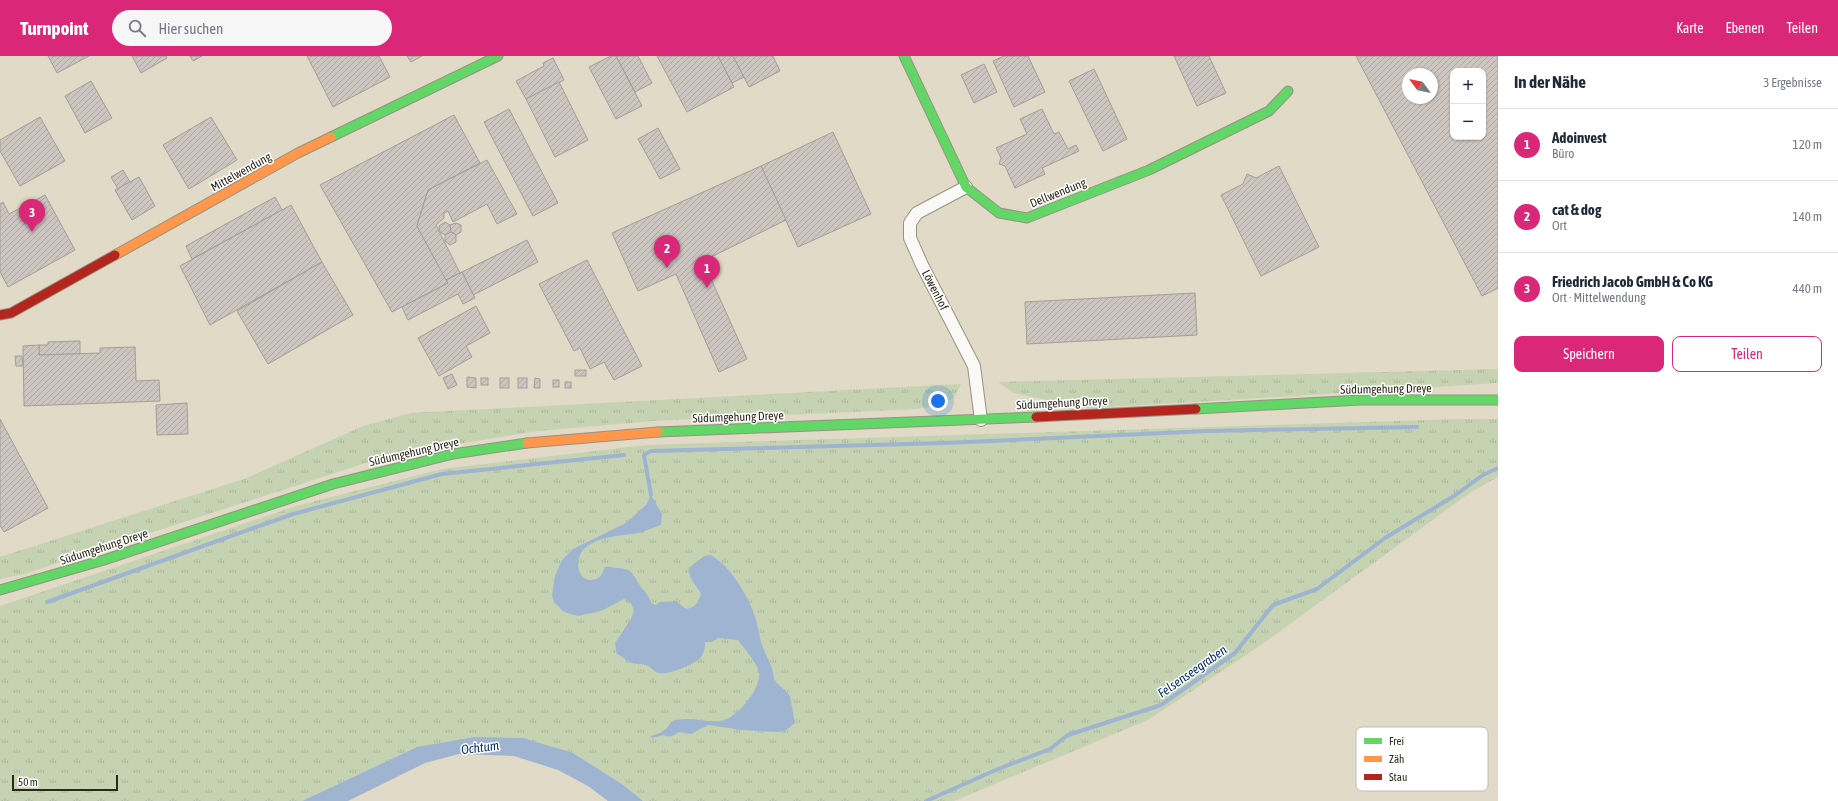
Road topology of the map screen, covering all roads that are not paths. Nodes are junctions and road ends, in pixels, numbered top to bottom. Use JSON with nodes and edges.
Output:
{"nodes":[{"id":1,"x":498,"y":56,"type":"edge"},
{"id":2,"x":904,"y":56,"type":"edge"},
{"id":3,"x":1288,"y":91,"type":"dead end"},
{"id":4,"x":966,"y":188,"type":"junction"},
{"id":5,"x":0,"y":316,"type":"edge"},
{"id":6,"x":1498,"y":400,"type":"edge"},
{"id":7,"x":981,"y":420,"type":"junction"},
{"id":8,"x":0,"y":590,"type":"edge"}],
"edges":[{"from":1,"to":5,"type":"main road","name":"Mittelwendung"},
{"from":2,"to":4,"type":"main road","name":"Dellwendung"},
{"from":3,"to":4,"type":"main road","name":"Dellwendung"},
{"from":4,"to":7,"type":"street","name":"Löwenhof"},
{"from":6,"to":7,"type":"main road","name":"Südumgehung Dreye"},
{"from":7,"to":8,"type":"main road","name":"Südumgehung Dreye"}]}
